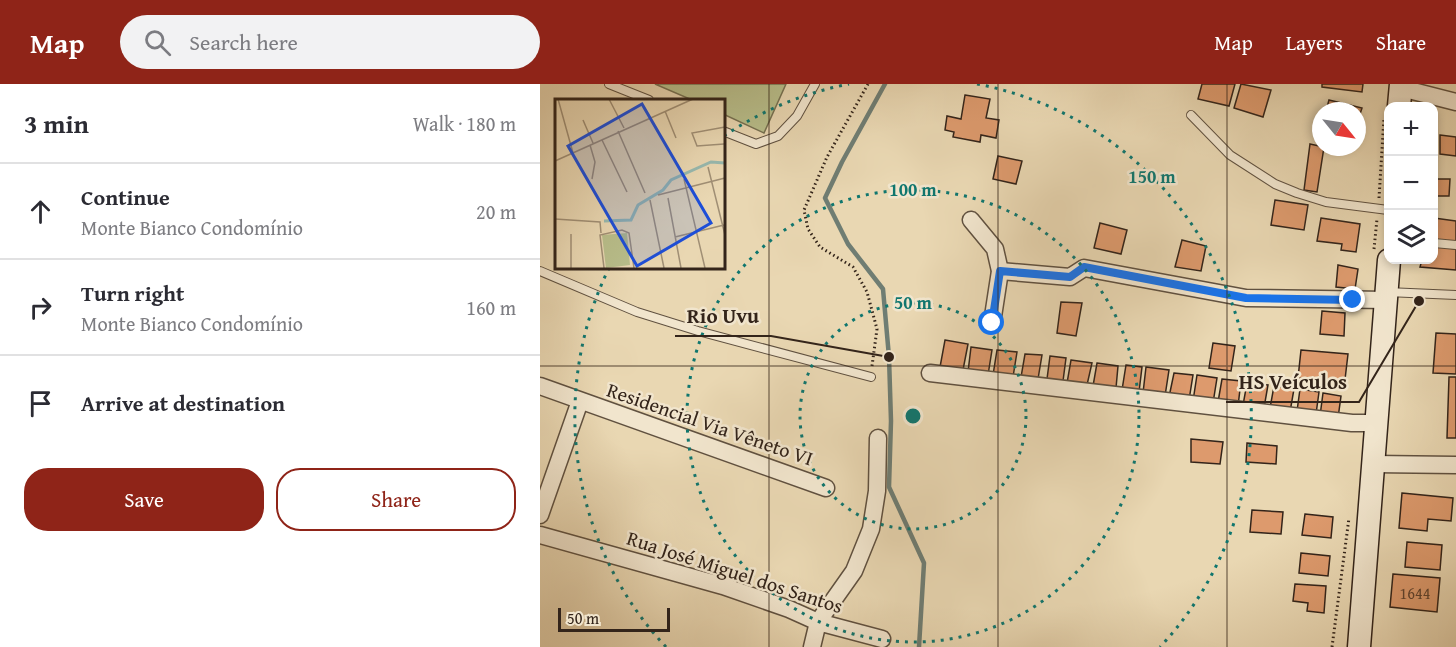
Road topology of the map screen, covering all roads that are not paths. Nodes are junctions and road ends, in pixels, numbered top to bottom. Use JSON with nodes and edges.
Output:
{"nodes":[{"id":1,"x":609,"y":84,"type":"edge"},
{"id":2,"x":815,"y":84,"type":"edge"},
{"id":3,"x":1400,"y":93,"type":"edge"},
{"id":4,"x":646,"y":99,"type":"edge"},
{"id":5,"x":1456,"y":102,"type":"edge"},
{"id":6,"x":1191,"y":115,"type":"dead end"},
{"id":7,"x":724,"y":131,"type":"edge"},
{"id":8,"x":1384,"y":209,"type":"edge"},
{"id":9,"x":971,"y":219,"type":"dead end"},
{"id":10,"x":1438,"y":244,"type":"edge"},
{"id":11,"x":1456,"y":246,"type":"edge"},
{"id":12,"x":1389,"y":264,"type":"edge"},
{"id":13,"x":540,"y":271,"type":"edge"},
{"id":14,"x":1000,"y":271,"type":"junction"},
{"id":15,"x":1456,"y":295,"type":"edge"},
{"id":16,"x":1386,"y":296,"type":"junction"},
{"id":17,"x":992,"y":323,"type":"dead end"},
{"id":18,"x":930,"y":373,"type":"dead end"},
{"id":19,"x":871,"y":377,"type":"road end"},
{"id":20,"x":540,"y":386,"type":"edge"},
{"id":21,"x":580,"y":401,"type":"junction"},
{"id":22,"x":1377,"y":423,"type":"junction"},
{"id":23,"x":878,"y":438,"type":"dead end"},
{"id":24,"x":1374,"y":464,"type":"junction"},
{"id":25,"x":1456,"y":465,"type":"edge"},
{"id":26,"x":826,"y":488,"type":"dead end"},
{"id":27,"x":540,"y":515,"type":"edge"},
{"id":28,"x":540,"y":534,"type":"edge"},
{"id":29,"x":818,"y":622,"type":"junction"},
{"id":30,"x":882,"y":639,"type":"dead end"},
{"id":31,"x":812,"y":647,"type":"edge"},
{"id":32,"x":1359,"y":647,"type":"edge"}],
"edges":[{"from":1,"to":4,"type":"lane"},
{"from":2,"to":7,"type":"lane"},
{"from":3,"to":5,"type":"street"},
{"from":6,"to":8,"type":"lane"},
{"from":9,"to":14,"type":"street"},
{"from":10,"to":11,"type":"lane"},
{"from":12,"to":16,"type":"main road"},
{"from":13,"to":19,"type":"lane"},
{"from":14,"to":16,"type":"street"},
{"from":14,"to":17,"type":"street"},
{"from":15,"to":16,"type":"lane"},
{"from":16,"to":22,"type":"main road"},
{"from":18,"to":22,"type":"street"},
{"from":20,"to":21,"type":"street","name":"Residencial Via Vêneto VI"},
{"from":21,"to":26,"type":"street","name":"Residencial Via Vêneto VI"},
{"from":21,"to":27,"type":"street"},
{"from":22,"to":24,"type":"main road"},
{"from":23,"to":29,"type":"street"},
{"from":24,"to":25,"type":"street"},
{"from":24,"to":32,"type":"main road"},
{"from":28,"to":29,"type":"street","name":"Rua José Miguel dos Santos"},
{"from":29,"to":30,"type":"street","name":"Rua José Miguel dos Santos"},
{"from":29,"to":31,"type":"street"}]}
